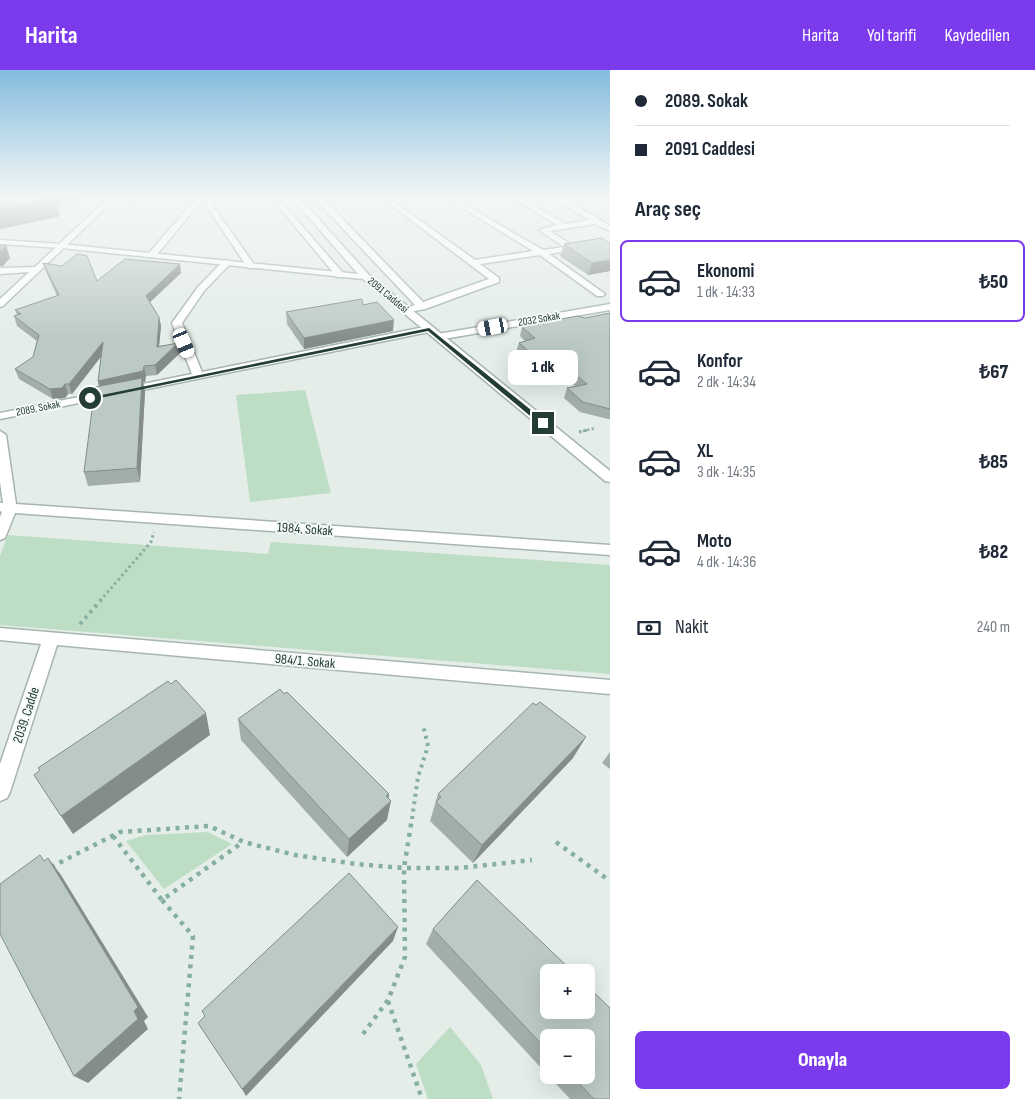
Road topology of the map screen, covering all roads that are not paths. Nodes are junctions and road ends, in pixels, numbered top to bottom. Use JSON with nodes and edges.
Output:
{"nodes":[{"id":1,"x":31,"y":244,"type":"edge"},
{"id":2,"x":162,"y":244,"type":"edge"},
{"id":3,"x":236,"y":244,"type":"edge"},
{"id":4,"x":314,"y":244,"type":"edge"},
{"id":5,"x":337,"y":244,"type":"edge"},
{"id":6,"x":362,"y":244,"type":"edge"},
{"id":7,"x":447,"y":244,"type":"edge"},
{"id":8,"x":527,"y":244,"type":"edge"},
{"id":9,"x":566,"y":244,"type":"edge"},
{"id":10,"x":61,"y":246,"type":"junction"},
{"id":11,"x":542,"y":253,"type":"junction"},
{"id":12,"x":152,"y":256,"type":"junction"},
{"id":13,"x":226,"y":263,"type":"junction"},
{"id":14,"x":473,"y":263,"type":"junction"},
{"id":15,"x":251,"y":266,"type":"junction"},
{"id":16,"x":37,"y":269,"type":"junction"},
{"id":17,"x":0,"y":271,"type":"edge"},
{"id":18,"x":340,"y":275,"type":"junction"},
{"id":19,"x":366,"y":277,"type":"junction"},
{"id":20,"x":600,"y":294,"type":"dead end"},
{"id":21,"x":0,"y":304,"type":"edge"},
{"id":22,"x":422,"y":307,"type":"junction"},
{"id":23,"x":610,"y":307,"type":"edge"},
{"id":24,"x":407,"y":311,"type":"junction"},
{"id":25,"x":434,"y":333,"type":"junction"},
{"id":26,"x":198,"y":376,"type":"junction"},
{"id":27,"x":0,"y":416,"type":"edge"},
{"id":28,"x":0,"y":435,"type":"edge"},
{"id":29,"x":610,"y":478,"type":"edge"},
{"id":30,"x":5,"y":508,"type":"edge"},
{"id":31,"x":0,"y":535,"type":"edge"},
{"id":32,"x":610,"y":550,"type":"edge"},
{"id":33,"x":0,"y":634,"type":"edge"},
{"id":34,"x":59,"y":639,"type":"junction"},
{"id":35,"x":610,"y":687,"type":"edge"},
{"id":36,"x":0,"y":792,"type":"edge"}],
"edges":[{"from":1,"to":10,"type":"street"},
{"from":2,"to":12,"type":"street"},
{"from":3,"to":15,"type":"street"},
{"from":4,"to":18,"type":"street"},
{"from":5,"to":19,"type":"street","name":"2091 Caddesi"},
{"from":6,"to":22,"type":"street"},
{"from":7,"to":14,"type":"street"},
{"from":8,"to":11,"type":"street"},
{"from":9,"to":11,"type":"street"},
{"from":10,"to":12,"type":"street"},
{"from":10,"to":16,"type":"street"},
{"from":11,"to":14,"type":"street"},
{"from":11,"to":20,"type":"street"},
{"from":12,"to":13,"type":"street"},
{"from":13,"to":15,"type":"street"},
{"from":13,"to":26,"type":"street"},
{"from":14,"to":22,"type":"street"},
{"from":15,"to":18,"type":"street"},
{"from":16,"to":17,"type":"street"},
{"from":16,"to":21,"type":"street"},
{"from":18,"to":19,"type":"street"},
{"from":19,"to":24,"type":"street","name":"2091 Caddesi"},
{"from":22,"to":24,"type":"street"},
{"from":23,"to":25,"type":"street","name":"2032 Sokak"},
{"from":24,"to":25,"type":"street","name":"2091 Caddesi"},
{"from":25,"to":26,"type":"street","name":"2089. Sokak"},
{"from":25,"to":29,"type":"street","name":"2091 Caddesi"},
{"from":26,"to":27,"type":"street","name":"2089. Sokak"},
{"from":28,"to":30,"type":"street"},
{"from":30,"to":31,"type":"street"},
{"from":30,"to":32,"type":"street","name":"1984. Sokak"},
{"from":33,"to":34,"type":"street","name":"984/1. Sokak"},
{"from":34,"to":35,"type":"street","name":"984/1. Sokak"},
{"from":34,"to":36,"type":"street","name":"2039. Cadde"}]}
